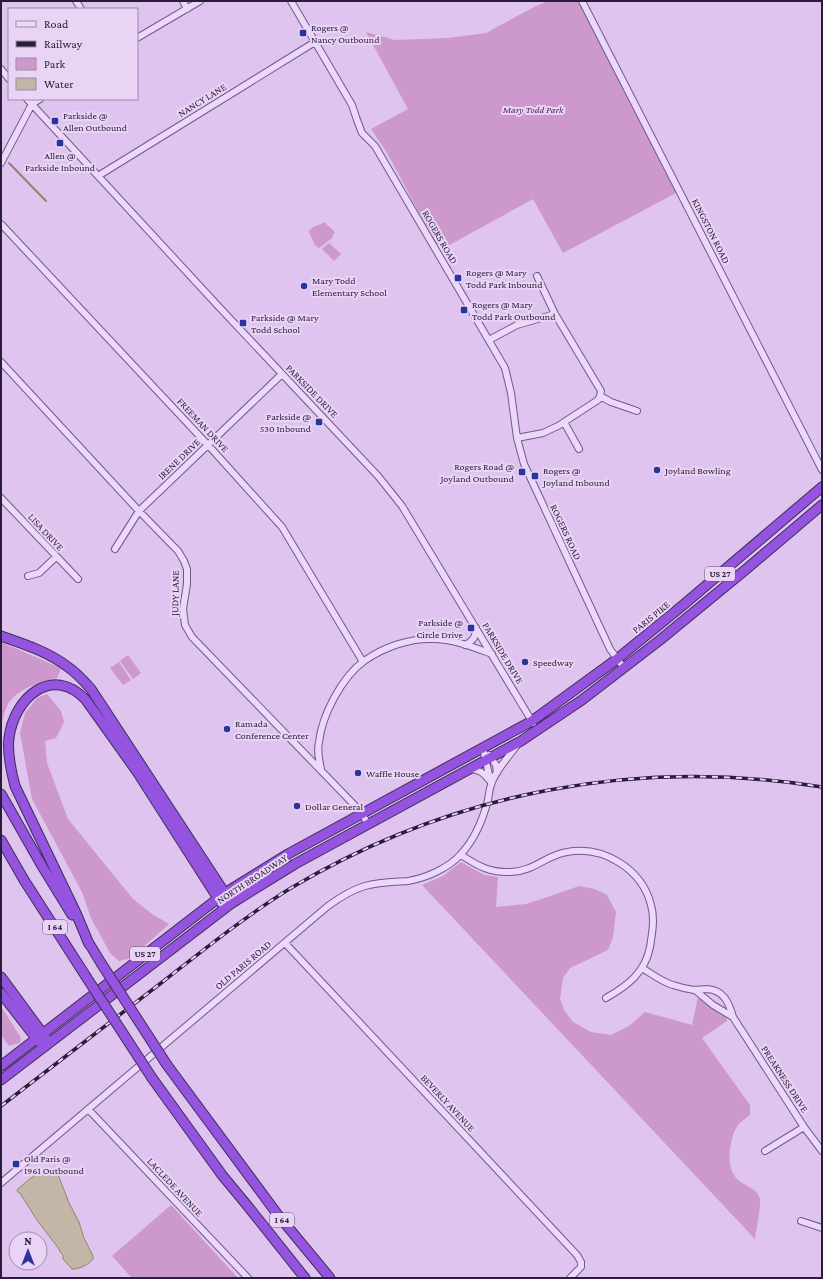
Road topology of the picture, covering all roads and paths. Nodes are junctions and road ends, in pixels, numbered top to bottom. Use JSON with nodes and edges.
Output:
{"nodes":[{"id":1,"x":183,"y":1,"type":"edge"},
{"id":2,"x":200,"y":1,"type":"edge"},
{"id":3,"x":291,"y":1,"type":"edge"},
{"id":4,"x":582,"y":1,"type":"edge"},
{"id":5,"x":187,"y":8,"type":"junction"},
{"id":6,"x":138,"y":37,"type":"edge"},
{"id":7,"x":315,"y":42,"type":"junction"},
{"id":8,"x":1,"y":69,"type":"edge"},
{"id":9,"x":8,"y":78,"type":"edge"},
{"id":10,"x":28,"y":100,"type":"edge"},
{"id":11,"x":38,"y":100,"type":"edge"},
{"id":12,"x":32,"y":104,"type":"junction"},
{"id":13,"x":1,"y":163,"type":"edge"},
{"id":14,"x":98,"y":176,"type":"junction"},
{"id":15,"x":1,"y":224,"type":"edge"},
{"id":16,"x":537,"y":276,"type":"dead end"},
{"id":17,"x":555,"y":314,"type":"junction"},
{"id":18,"x":489,"y":340,"type":"junction"},
{"id":19,"x":1,"y":362,"type":"edge"},
{"id":20,"x":282,"y":374,"type":"junction"},
{"id":21,"x":600,"y":396,"type":"junction"},
{"id":22,"x":637,"y":411,"type":"dead end"},
{"id":23,"x":564,"y":422,"type":"junction"},
{"id":24,"x":517,"y":438,"type":"junction"},
{"id":25,"x":208,"y":445,"type":"junction"},
{"id":26,"x":579,"y":449,"type":"dead end"},
{"id":27,"x":822,"y":470,"type":"edge"},
{"id":28,"x":822,"y":487,"type":"edge"},
{"id":29,"x":2,"y":500,"type":"edge"},
{"id":30,"x":822,"y":505,"type":"edge"},
{"id":31,"x":139,"y":512,"type":"junction"},
{"id":32,"x":115,"y":549,"type":"dead end"},
{"id":33,"x":56,"y":557,"type":"junction"},
{"id":34,"x":28,"y":576,"type":"dead end"},
{"id":35,"x":78,"y":579,"type":"dead end"},
{"id":36,"x":476,"y":628,"type":"junction"},
{"id":37,"x":1,"y":636,"type":"edge"},
{"id":38,"x":466,"y":645,"type":"junction"},
{"id":39,"x":492,"y":654,"type":"junction"},
{"id":40,"x":617,"y":659,"type":"junction"},
{"id":41,"x":363,"y":662,"type":"junction"},
{"id":42,"x":624,"y":668,"type":"junction"},
{"id":43,"x":532,"y":721,"type":"junction"},
{"id":44,"x":537,"y":730,"type":"junction"},
{"id":45,"x":521,"y":741,"type":"junction"},
{"id":46,"x":483,"y":749,"type":"junction"},
{"id":47,"x":488,"y":759,"type":"junction"},
{"id":48,"x":321,"y":769,"type":"junction"},
{"id":49,"x":471,"y":769,"type":"junction"},
{"id":50,"x":497,"y":773,"type":"junction"},
{"id":51,"x":491,"y":784,"type":"junction"},
{"id":52,"x":1,"y":794,"type":"edge"},
{"id":53,"x":362,"y":813,"type":"junction"},
{"id":54,"x":368,"y":825,"type":"junction"},
{"id":55,"x":1,"y":840,"type":"edge"},
{"id":56,"x":461,"y":855,"type":"junction"},
{"id":57,"x":221,"y":896,"type":"junction"},
{"id":58,"x":228,"y":906,"type":"junction"},
{"id":59,"x":285,"y":943,"type":"junction"},
{"id":60,"x":89,"y":944,"type":"junction"},
{"id":61,"x":642,"y":968,"type":"junction"},
{"id":62,"x":1,"y":977,"type":"edge"},
{"id":63,"x":694,"y":990,"type":"junction"},
{"id":64,"x":1,"y":993,"type":"edge"},
{"id":65,"x":606,"y":998,"type":"dead end"},
{"id":66,"x":733,"y":1017,"type":"junction"},
{"id":67,"x":39,"y":1036,"type":"junction"},
{"id":68,"x":46,"y":1045,"type":"junction"},
{"id":69,"x":1,"y":1066,"type":"edge"},
{"id":70,"x":1,"y":1080,"type":"edge"},
{"id":71,"x":88,"y":1109,"type":"junction"},
{"id":72,"x":804,"y":1126,"type":"junction"},
{"id":73,"x":765,"y":1151,"type":"dead end"},
{"id":74,"x":822,"y":1151,"type":"edge"},
{"id":75,"x":1,"y":1183,"type":"edge"},
{"id":76,"x":801,"y":1221,"type":"dead end"},
{"id":77,"x":822,"y":1228,"type":"edge"},
{"id":78,"x":248,"y":1278,"type":"edge"},
{"id":79,"x":305,"y":1278,"type":"edge"},
{"id":80,"x":330,"y":1278,"type":"edge"},
{"id":81,"x":570,"y":1278,"type":"edge"}],
"edges":[{"from":1,"to":5,"type":"street"},
{"from":2,"to":5,"type":"street"},
{"from":3,"to":7,"type":"street","name":"ROGERS ROAD"},
{"from":4,"to":27,"type":"street","name":"KINGSTON ROAD"},
{"from":5,"to":6,"type":"street"},
{"from":7,"to":14,"type":"street","name":"NANCY LANE"},
{"from":7,"to":18,"type":"street","name":"ROGERS ROAD"},
{"from":8,"to":9,"type":"street"},
{"from":10,"to":12,"type":"street","name":"PARKSIDE DRIVE"},
{"from":11,"to":12,"type":"street"},
{"from":12,"to":13,"type":"street"},
{"from":12,"to":14,"type":"street","name":"PARKSIDE DRIVE"},
{"from":14,"to":20,"type":"street","name":"PARKSIDE DRIVE"},
{"from":15,"to":25,"type":"street","name":"FREEMAN DRIVE"},
{"from":16,"to":17,"type":"street"},
{"from":17,"to":18,"type":"street"},
{"from":17,"to":21,"type":"street"},
{"from":18,"to":24,"type":"street","name":"ROGERS ROAD"},
{"from":19,"to":31,"type":"street","name":"JUDY LANE"},
{"from":20,"to":25,"type":"street","name":"IRENE DRIVE"},
{"from":20,"to":36,"type":"street","name":"PARKSIDE DRIVE"},
{"from":21,"to":22,"type":"street"},
{"from":21,"to":23,"type":"street"},
{"from":23,"to":24,"type":"street"},
{"from":23,"to":26,"type":"street"},
{"from":24,"to":40,"type":"street","name":"ROGERS ROAD"},
{"from":25,"to":31,"type":"street","name":"IRENE DRIVE"},
{"from":25,"to":41,"type":"street","name":"FREEMAN DRIVE"},
{"from":28,"to":40,"type":"highway","name":"PARIS PIKE","number":"US 27"},
{"from":29,"to":33,"type":"street","name":"LISA DRIVE"},
{"from":30,"to":42,"type":"highway","number":"US 27"},
{"from":31,"to":32,"type":"street","name":"IRENE DRIVE"},
{"from":31,"to":48,"type":"street","name":"JUDY LANE"},
{"from":33,"to":34,"type":"street"},
{"from":33,"to":35,"type":"street","name":"LISA DRIVE"},
{"from":36,"to":38,"type":"street"},
{"from":36,"to":39,"type":"street","name":"PARKSIDE DRIVE"},
{"from":37,"to":57,"type":"highway"},
{"from":38,"to":39,"type":"street"},
{"from":38,"to":41,"type":"street"},
{"from":39,"to":43,"type":"street","name":"PARKSIDE DRIVE"},
{"from":40,"to":42,"type":"street","name":"ROGERS ROAD"},
{"from":40,"to":43,"type":"highway","name":"PARIS PIKE","number":"US 27"},
{"from":41,"to":48,"type":"street"},
{"from":42,"to":44,"type":"highway","number":"US 27"},
{"from":43,"to":44,"type":"street","name":"PARKSIDE DRIVE"},
{"from":43,"to":46,"type":"highway","name":"PARIS PIKE","number":"US 27"},
{"from":44,"to":45,"type":"highway","name":"NORTH BROADWAY","number":"US 27"},
{"from":45,"to":47,"type":"highway","name":"NORTH BROADWAY","number":"US 27"},
{"from":45,"to":50,"type":"street","name":"OLD PARIS ROAD"},
{"from":46,"to":47,"type":"street"},
{"from":46,"to":53,"type":"highway","name":"NORTH BROADWAY","number":"US 27"},
{"from":47,"to":49,"type":"highway","name":"NORTH BROADWAY","number":"US 27"},
{"from":47,"to":50,"type":"street"},
{"from":47,"to":51,"type":"street","name":"OLD PARIS ROAD"},
{"from":48,"to":53,"type":"street","name":"JUDY LANE"},
{"from":49,"to":51,"type":"street"},
{"from":49,"to":54,"type":"highway","name":"NORTH BROADWAY","number":"US 27"},
{"from":50,"to":51,"type":"street","name":"OLD PARIS ROAD"},
{"from":51,"to":56,"type":"street","name":"OLD PARIS ROAD"},
{"from":52,"to":60,"type":"highway","number":"I 64"},
{"from":53,"to":54,"type":"street","name":"JUDY LANE"},
{"from":53,"to":57,"type":"highway","name":"NORTH BROADWAY","number":"US 27"},
{"from":54,"to":58,"type":"highway","name":"NORTH BROADWAY","number":"US 27"},
{"from":55,"to":79,"type":"highway","number":"I 64","bridge":true},
{"from":56,"to":59,"type":"street","name":"OLD PARIS ROAD"},
{"from":56,"to":61,"type":"street"},
{"from":57,"to":58,"type":"highway"},
{"from":57,"to":60,"type":"highway"},
{"from":57,"to":67,"type":"highway","name":"NORTH BROADWAY","number":"US 27"},
{"from":58,"to":68,"type":"highway","name":"NORTH BROADWAY","number":"US 27"},
{"from":59,"to":71,"type":"street","name":"OLD PARIS ROAD"},
{"from":59,"to":81,"type":"street","name":"BEVERLY AVENUE"},
{"from":60,"to":80,"type":"highway","number":"I 64","bridge":true},
{"from":61,"to":63,"type":"street","name":"PREAKNESS DRIVE"},
{"from":61,"to":65,"type":"street"},
{"from":62,"to":67,"type":"highway"},
{"from":63,"to":66,"type":"street","name":"PREAKNESS DRIVE"},
{"from":63,"to":66,"type":"street","name":"PREAKNESS DRIVE"},
{"from":64,"to":67,"type":"highway"},
{"from":66,"to":72,"type":"street","name":"PREAKNESS DRIVE"},
{"from":67,"to":68,"type":"highway"},
{"from":67,"to":69,"type":"highway","name":"NORTH BROADWAY","number":"US 27"},
{"from":68,"to":70,"type":"highway","name":"NORTH BROADWAY","number":"US 27"},
{"from":71,"to":75,"type":"street","name":"OLD PARIS ROAD"},
{"from":71,"to":78,"type":"street","name":"LACLEDE AVENUE"},
{"from":72,"to":73,"type":"street"},
{"from":72,"to":74,"type":"street","name":"PREAKNESS DRIVE"},
{"from":76,"to":77,"type":"street"}]}
